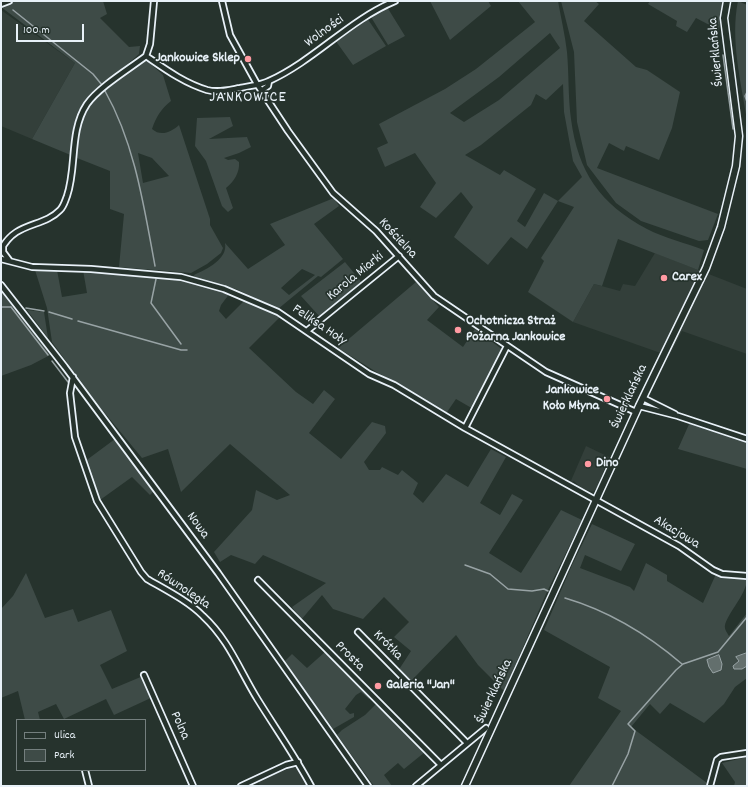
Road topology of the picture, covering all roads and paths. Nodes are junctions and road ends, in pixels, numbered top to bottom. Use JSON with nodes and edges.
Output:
{"nodes":[{"id":1,"x":9,"y":1,"type":"edge"},
{"id":2,"x":154,"y":1,"type":"edge"},
{"id":3,"x":222,"y":1,"type":"edge"},
{"id":4,"x":395,"y":1,"type":"edge"},
{"id":5,"x":727,"y":1,"type":"edge"},
{"id":6,"x":1,"y":4,"type":"edge"},
{"id":7,"x":146,"y":56,"type":"junction"},
{"id":8,"x":269,"y":81,"type":"junction"},
{"id":9,"x":257,"y":84,"type":"junction"},
{"id":10,"x":261,"y":91,"type":"junction"},
{"id":11,"x":2,"y":248,"type":"edge"},
{"id":12,"x":399,"y":256,"type":"junction"},
{"id":13,"x":1,"y":259,"type":"edge"},
{"id":14,"x":9,"y":260,"type":"junction"},
{"id":15,"x":1,"y":285,"type":"edge"},
{"id":16,"x":308,"y":330,"type":"junction"},
{"id":17,"x":507,"y":346,"type":"junction"},
{"id":18,"x":73,"y":378,"type":"junction"},
{"id":19,"x":643,"y":398,"type":"junction"},
{"id":20,"x":639,"y":406,"type":"junction"},
{"id":21,"x":636,"y":412,"type":"junction"},
{"id":22,"x":678,"y":416,"type":"junction"},
{"id":23,"x":465,"y":428,"type":"junction"},
{"id":24,"x":747,"y":439,"type":"edge"},
{"id":25,"x":596,"y":500,"type":"junction"},
{"id":26,"x":747,"y":576,"type":"edge"},
{"id":27,"x":258,"y":580,"type":"dead end"},
{"id":28,"x":358,"y":632,"type":"dead end"},
{"id":29,"x":144,"y":675,"type":"dead end"},
{"id":30,"x":486,"y":728,"type":"dead end"},
{"id":31,"x":467,"y":743,"type":"junction"},
{"id":32,"x":747,"y":753,"type":"edge"},
{"id":33,"x":298,"y":762,"type":"junction"},
{"id":34,"x":441,"y":765,"type":"junction"},
{"id":35,"x":86,"y":771,"type":"edge"},
{"id":36,"x":89,"y":786,"type":"edge"},
{"id":37,"x":193,"y":786,"type":"edge"},
{"id":38,"x":241,"y":786,"type":"edge"},
{"id":39,"x":311,"y":786,"type":"edge"},
{"id":40,"x":368,"y":786,"type":"edge"},
{"id":41,"x":416,"y":786,"type":"edge"},
{"id":42,"x":464,"y":786,"type":"edge"},
{"id":43,"x":710,"y":786,"type":"edge"}],
"edges":[{"from":1,"to":6,"type":"street"},
{"from":2,"to":7,"type":"street"},
{"from":3,"to":9,"type":"street","name":"Kościelna"},
{"from":4,"to":8,"type":"street","name":"Wolności"},
{"from":5,"to":19,"type":"main road","name":"Świerklańska"},
{"from":7,"to":9,"type":"street","name":"Wolności"},
{"from":7,"to":11,"type":"street"},
{"from":8,"to":9,"type":"street","name":"Wolności"},
{"from":8,"to":10,"type":"street","name":"Wolności"},
{"from":9,"to":10,"type":"street","name":"Kościelna"},
{"from":10,"to":12,"type":"street","name":"Kościelna"},
{"from":11,"to":14,"type":"street"},
{"from":12,"to":16,"type":"street","name":"Karola Miarki"},
{"from":12,"to":17,"type":"street","name":"Kościelna"},
{"from":13,"to":14,"type":"street","name":"Feliksa Hoły"},
{"from":14,"to":16,"type":"street","name":"Feliksa Hoły"},
{"from":15,"to":18,"type":"street","name":"Nowa"},
{"from":16,"to":23,"type":"street","name":"Feliksa Hoły"},
{"from":17,"to":21,"type":"street","name":"Kościelna"},
{"from":17,"to":23,"type":"street"},
{"from":18,"to":33,"type":"street","name":"Równoległa"},
{"from":18,"to":40,"type":"street","name":"Nowa"},
{"from":19,"to":20,"type":"main road","name":"Świerklańska"},
{"from":19,"to":22,"type":"street"},
{"from":20,"to":21,"type":"main road","name":"Świerklańska"},
{"from":20,"to":22,"type":"street"},
{"from":21,"to":25,"type":"main road","name":"Świerklańska"},
{"from":22,"to":24,"type":"street"},
{"from":23,"to":25,"type":"street","name":"Feliksa Hoły"},
{"from":25,"to":26,"type":"street","name":"Akacjowa"},
{"from":25,"to":42,"type":"main road","name":"Świerklańska"},
{"from":27,"to":34,"type":"street","name":"Prosta"},
{"from":28,"to":31,"type":"street","name":"Krótka"},
{"from":29,"to":37,"type":"street","name":"Polna"},
{"from":30,"to":31,"type":"street"},
{"from":31,"to":34,"type":"street"},
{"from":32,"to":43,"type":"street"},
{"from":33,"to":38,"type":"street"},
{"from":33,"to":39,"type":"street","name":"Równoległa"},
{"from":34,"to":41,"type":"street"},
{"from":35,"to":36,"type":"street"}]}
